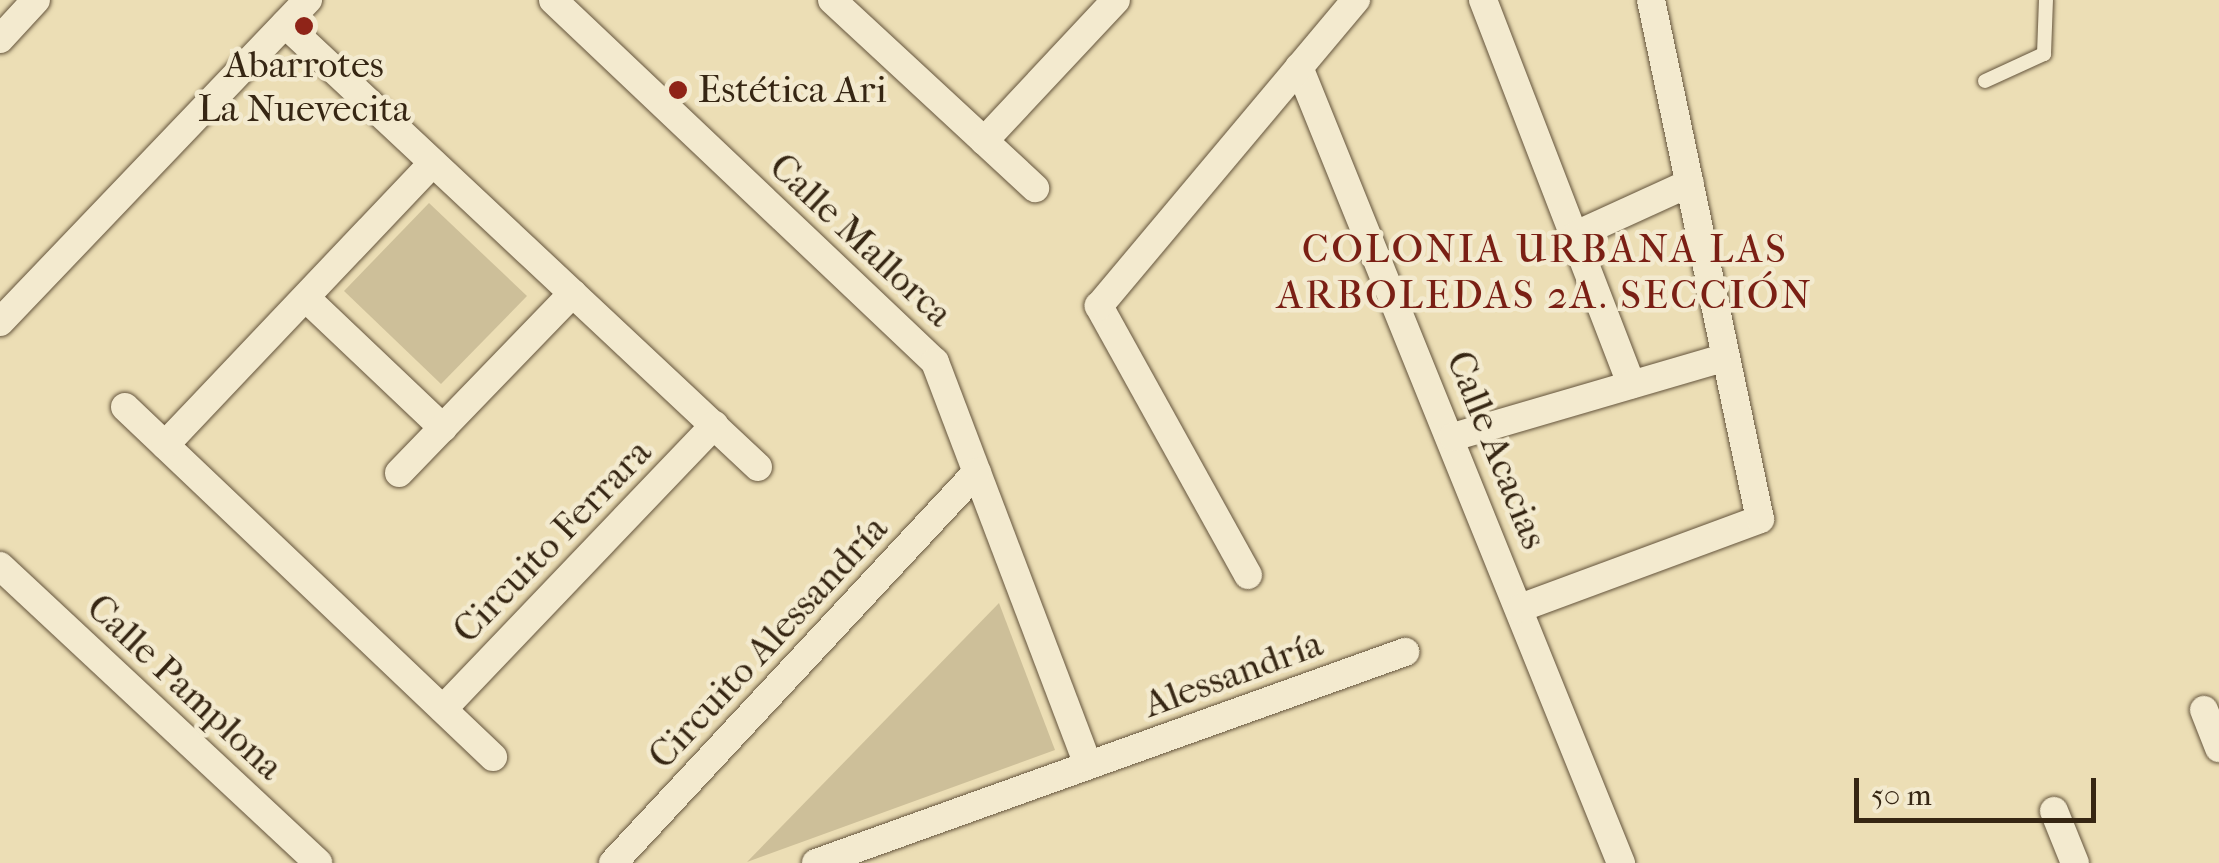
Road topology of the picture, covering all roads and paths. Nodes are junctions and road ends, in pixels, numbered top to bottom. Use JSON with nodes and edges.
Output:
{"nodes":[{"id":1,"x":36,"y":0,"type":"edge"},
{"id":2,"x":308,"y":0,"type":"edge"},
{"id":3,"x":553,"y":0,"type":"edge"},
{"id":4,"x":832,"y":0,"type":"edge"},
{"id":5,"x":1116,"y":0,"type":"edge"},
{"id":6,"x":1356,"y":0,"type":"edge"},
{"id":7,"x":1483,"y":0,"type":"edge"},
{"id":8,"x":1651,"y":0,"type":"edge"},
{"id":9,"x":2046,"y":0,"type":"edge"},
{"id":10,"x":285,"y":24,"type":"junction"},
{"id":11,"x":0,"y":38,"type":"edge"},
{"id":12,"x":1299,"y":67,"type":"junction"},
{"id":13,"x":1984,"y":81,"type":"dead end"},
{"id":14,"x":984,"y":141,"type":"junction"},
{"id":15,"x":434,"y":164,"type":"junction"},
{"id":16,"x":1690,"y":183,"type":"junction"},
{"id":17,"x":1035,"y":188,"type":"dead end"},
{"id":18,"x":1576,"y":235,"type":"junction"},
{"id":19,"x":573,"y":294,"type":"junction"},
{"id":20,"x":306,"y":298,"type":"junction"},
{"id":21,"x":0,"y":322,"type":"edge"},
{"id":22,"x":1726,"y":357,"type":"junction"},
{"id":23,"x":1632,"y":384,"type":"junction"},
{"id":24,"x":125,"y":408,"type":"dead end"},
{"id":25,"x":714,"y":426,"type":"junction"},
{"id":26,"x":443,"y":428,"type":"junction"},
{"id":27,"x":1453,"y":437,"type":"junction"},
{"id":28,"x":165,"y":445,"type":"junction"},
{"id":29,"x":758,"y":467,"type":"dead end"},
{"id":30,"x":977,"y":472,"type":"junction"},
{"id":31,"x":400,"y":473,"type":"dead end"},
{"id":32,"x":0,"y":566,"type":"edge"},
{"id":33,"x":1248,"y":576,"type":"dead end"},
{"id":34,"x":1520,"y":608,"type":"junction"},
{"id":35,"x":1404,"y":652,"type":"dead end"},
{"id":36,"x":443,"y":709,"type":"junction"},
{"id":37,"x":2204,"y":710,"type":"dead end"},
{"id":38,"x":2219,"y":748,"type":"edge"},
{"id":39,"x":494,"y":757,"type":"dead end"},
{"id":40,"x":1088,"y":766,"type":"junction"},
{"id":41,"x":2054,"y":812,"type":"dead end"},
{"id":42,"x":318,"y":863,"type":"edge"},
{"id":43,"x":613,"y":863,"type":"edge"},
{"id":44,"x":816,"y":863,"type":"edge"},
{"id":45,"x":1621,"y":863,"type":"edge"},
{"id":46,"x":2074,"y":863,"type":"edge"}],
"edges":[{"from":1,"to":11,"type":"street"},
{"from":2,"to":10,"type":"street"},
{"from":3,"to":30,"type":"street","name":"Calle Mallorca"},
{"from":4,"to":14,"type":"street"},
{"from":5,"to":14,"type":"street"},
{"from":6,"to":12,"type":"street"},
{"from":7,"to":18,"type":"street"},
{"from":8,"to":16,"type":"street"},
{"from":9,"to":13,"type":"lane"},
{"from":10,"to":15,"type":"street"},
{"from":10,"to":21,"type":"street"},
{"from":12,"to":27,"type":"street","name":"Calle Acacias"},
{"from":12,"to":33,"type":"street"},
{"from":14,"to":17,"type":"street"},
{"from":15,"to":19,"type":"street"},
{"from":15,"to":20,"type":"street"},
{"from":16,"to":18,"type":"street"},
{"from":16,"to":22,"type":"street"},
{"from":18,"to":23,"type":"street"},
{"from":19,"to":25,"type":"street"},
{"from":19,"to":26,"type":"street"},
{"from":20,"to":26,"type":"street"},
{"from":20,"to":28,"type":"street"},
{"from":22,"to":23,"type":"street"},
{"from":22,"to":34,"type":"street"},
{"from":23,"to":27,"type":"street"},
{"from":24,"to":28,"type":"street"},
{"from":25,"to":29,"type":"street"},
{"from":25,"to":36,"type":"street","name":"Circuito Ferrara"},
{"from":26,"to":31,"type":"street"},
{"from":27,"to":34,"type":"street","name":"Calle Acacias"},
{"from":28,"to":36,"type":"street"},
{"from":30,"to":40,"type":"street","name":"Calle Mallorca"},
{"from":30,"to":43,"type":"street","name":"Circuito Alessandría"},
{"from":32,"to":42,"type":"street","name":"Calle Pamplona"},
{"from":34,"to":45,"type":"street","name":"Calle Acacias"},
{"from":35,"to":40,"type":"street","name":"Alessandría"},
{"from":36,"to":39,"type":"street"},
{"from":37,"to":38,"type":"street"},
{"from":40,"to":44,"type":"street"},
{"from":41,"to":46,"type":"street"}]}
